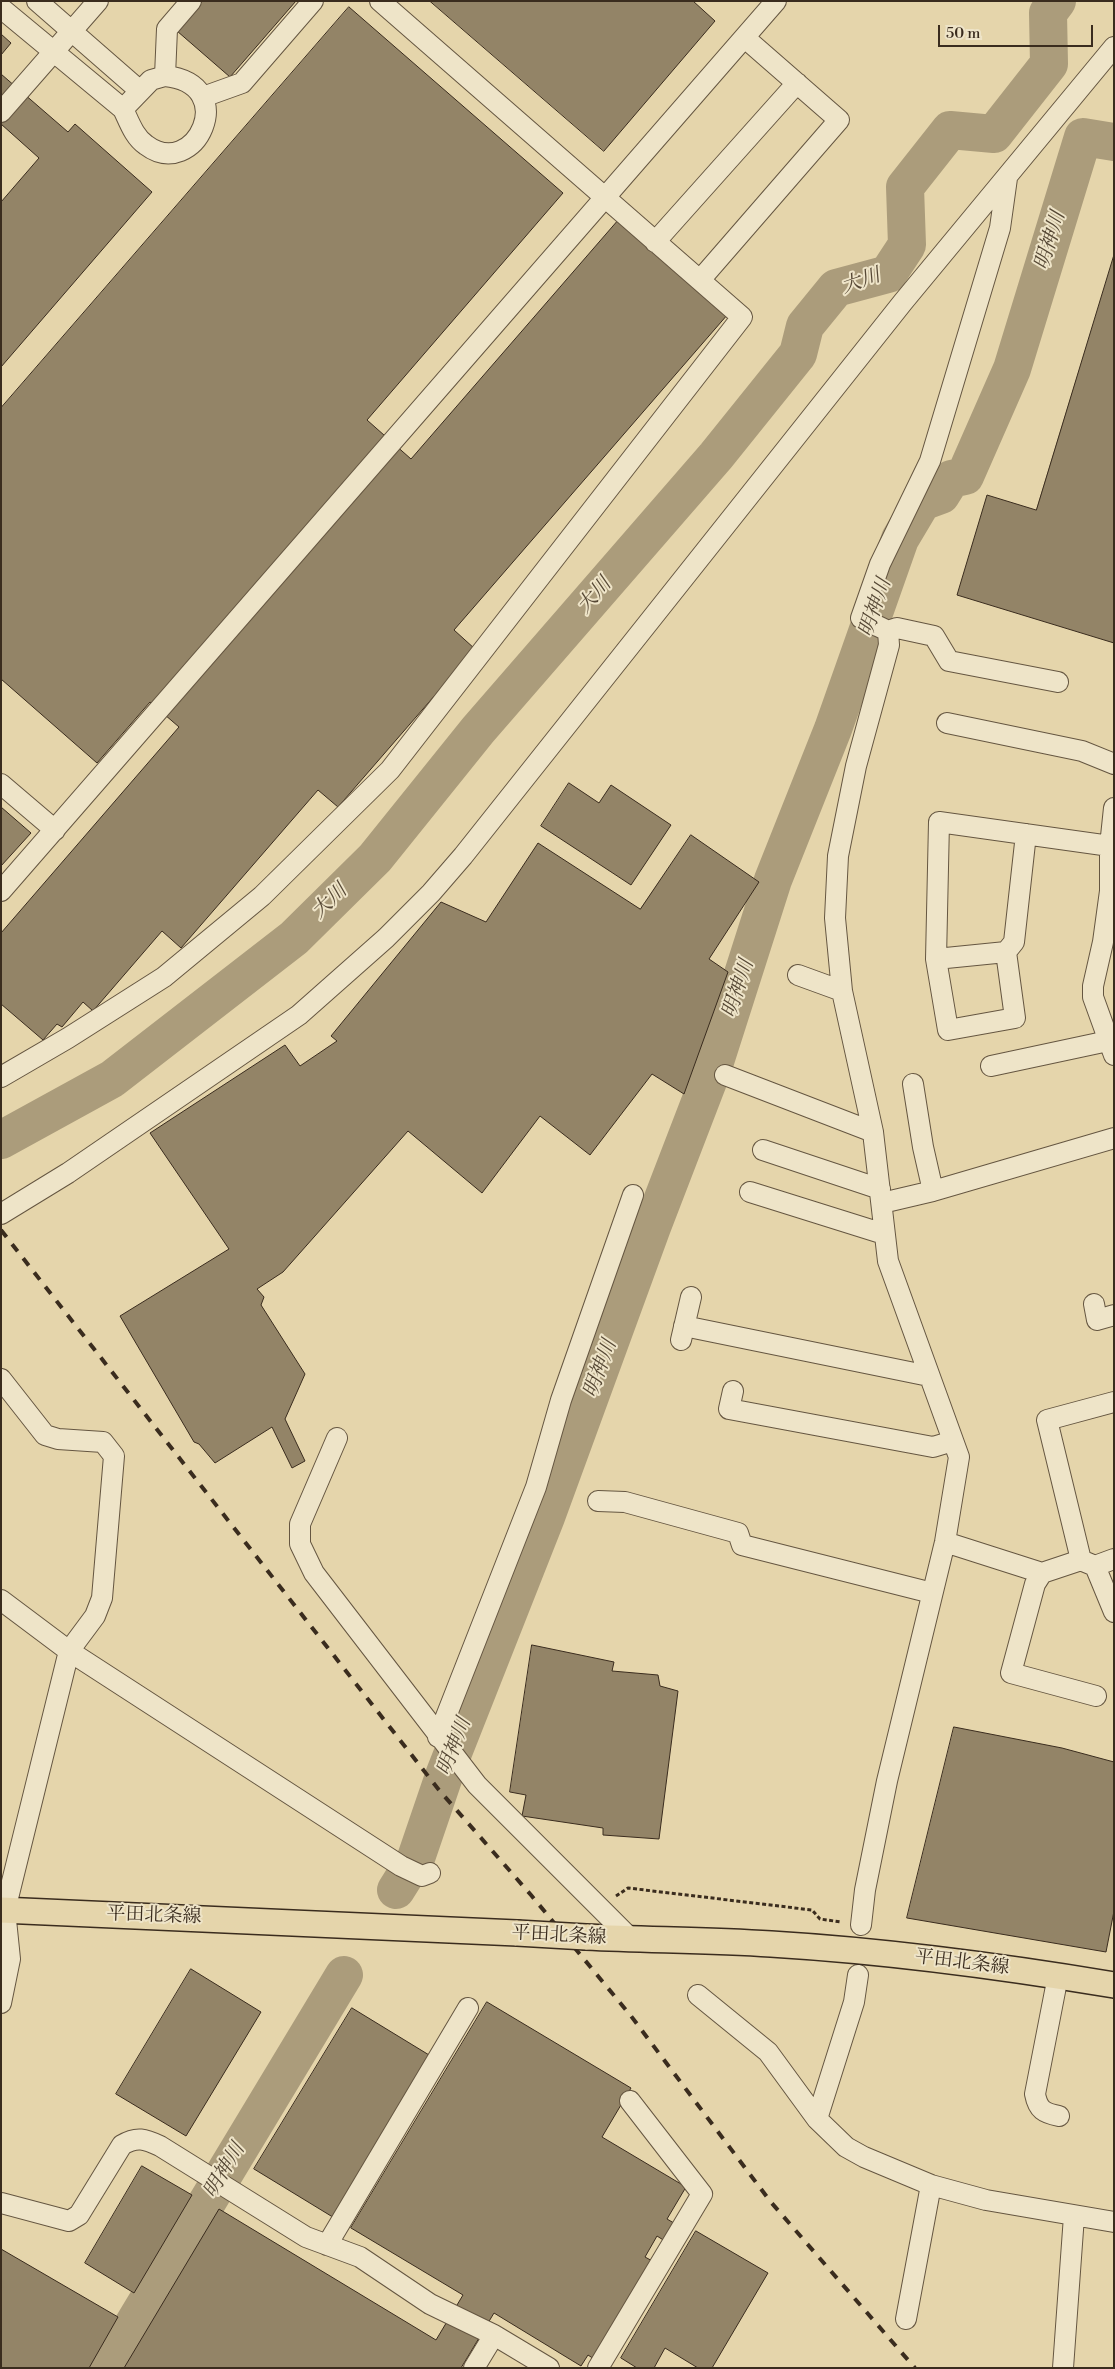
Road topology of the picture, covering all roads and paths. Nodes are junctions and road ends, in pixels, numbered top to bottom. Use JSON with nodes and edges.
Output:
{"nodes":[{"id":1,"x":37,"y":1,"type":"edge"},
{"id":2,"x":98,"y":1,"type":"edge"},
{"id":3,"x":190,"y":1,"type":"edge"},
{"id":4,"x":313,"y":1,"type":"edge"},
{"id":5,"x":380,"y":1,"type":"edge"},
{"id":6,"x":776,"y":1,"type":"edge"},
{"id":7,"x":1,"y":8,"type":"edge"},
{"id":8,"x":72,"y":31,"type":"junction"},
{"id":9,"x":746,"y":38,"type":"junction"},
{"id":10,"x":1114,"y":47,"type":"edge"},
{"id":11,"x":54,"y":52,"type":"junction"},
{"id":12,"x":165,"y":76,"type":"junction"},
{"id":13,"x":797,"y":83,"type":"junction"},
{"id":14,"x":139,"y":90,"type":"junction"},
{"id":15,"x":203,"y":97,"type":"junction"},
{"id":16,"x":123,"y":109,"type":"junction"},
{"id":17,"x":1,"y":112,"type":"edge"},
{"id":18,"x":1007,"y":178,"type":"junction"},
{"id":19,"x":605,"y":198,"type":"junction"},
{"id":20,"x":655,"y":242,"type":"junction"},
{"id":21,"x":700,"y":280,"type":"junction"},
{"id":22,"x":879,"y":627,"type":"junction"},
{"id":23,"x":1058,"y":682,"type":"dead end"},
{"id":24,"x":947,"y":723,"type":"dead end"},
{"id":25,"x":1114,"y":764,"type":"edge"},
{"id":26,"x":1,"y":784,"type":"edge"},
{"id":27,"x":1114,"y":808,"type":"edge"},
{"id":28,"x":55,"y":830,"type":"junction"},
{"id":29,"x":1026,"y":834,"type":"junction"},
{"id":30,"x":1110,"y":846,"type":"junction"},
{"id":31,"x":1,"y":891,"type":"edge"},
{"id":32,"x":1112,"y":891,"type":"edge"},
{"id":33,"x":1108,"y":943,"type":"edge"},
{"id":34,"x":1006,"y":952,"type":"junction"},
{"id":35,"x":936,"y":959,"type":"junction"},
{"id":36,"x":798,"y":975,"type":"dead end"},
{"id":37,"x":842,"y":991,"type":"junction"},
{"id":38,"x":1111,"y":1048,"type":"edge"},
{"id":39,"x":992,"y":1066,"type":"dead end"},
{"id":40,"x":725,"y":1075,"type":"dead end"},
{"id":41,"x":1,"y":1077,"type":"edge"},
{"id":42,"x":913,"y":1084,"type":"dead end"},
{"id":43,"x":873,"y":1132,"type":"junction"},
{"id":44,"x":1114,"y":1138,"type":"edge"},
{"id":45,"x":763,"y":1150,"type":"dead end"},
{"id":46,"x":933,"y":1191,"type":"junction"},
{"id":47,"x":750,"y":1192,"type":"dead end"},
{"id":48,"x":633,"y":1195,"type":"dead end"},
{"id":49,"x":881,"y":1196,"type":"junction"},
{"id":50,"x":1,"y":1214,"type":"edge"},
{"id":51,"x":884,"y":1234,"type":"junction"},
{"id":52,"x":691,"y":1297,"type":"dead end"},
{"id":53,"x":1094,"y":1304,"type":"dead end"},
{"id":54,"x":1114,"y":1315,"type":"edge"},
{"id":55,"x":929,"y":1376,"type":"junction"},
{"id":56,"x":1,"y":1379,"type":"edge"},
{"id":57,"x":733,"y":1391,"type":"dead end"},
{"id":58,"x":1114,"y":1402,"type":"edge"},
{"id":59,"x":337,"y":1438,"type":"dead end"},
{"id":60,"x":953,"y":1441,"type":"junction"},
{"id":61,"x":598,"y":1501,"type":"dead end"},
{"id":62,"x":945,"y":1542,"type":"junction"},
{"id":63,"x":1114,"y":1559,"type":"edge"},
{"id":64,"x":1088,"y":1563,"type":"junction"},
{"id":65,"x":1042,"y":1573,"type":"junction"},
{"id":66,"x":932,"y":1593,"type":"junction"},
{"id":67,"x":1,"y":1600,"type":"edge"},
{"id":68,"x":1114,"y":1612,"type":"edge"},
{"id":69,"x":69,"y":1651,"type":"junction"},
{"id":70,"x":1096,"y":1696,"type":"dead end"},
{"id":71,"x":442,"y":1742,"type":"junction"},
{"id":72,"x":430,"y":1873,"type":"dead end"},
{"id":73,"x":601,"y":1908,"type":"junction"},
{"id":74,"x":3,"y":1910,"type":"edge"},
{"id":75,"x":851,"y":1924,"type":"joint"},
{"id":76,"x":632,"y":1940,"type":"junction"},
{"id":77,"x":858,"y":1975,"type":"dead end"},
{"id":78,"x":1058,"y":1976,"type":"junction"},
{"id":79,"x":1114,"y":1985,"type":"edge"},
{"id":80,"x":698,"y":1995,"type":"dead end"},
{"id":81,"x":1,"y":2003,"type":"edge"},
{"id":82,"x":468,"y":2008,"type":"dead end"},
{"id":83,"x":630,"y":2101,"type":"dead end"},
{"id":84,"x":1059,"y":2116,"type":"dead end"},
{"id":85,"x":817,"y":2119,"type":"junction"},
{"id":86,"x":931,"y":2185,"type":"junction"},
{"id":87,"x":1,"y":2202,"type":"edge"},
{"id":88,"x":1074,"y":2216,"type":"junction"},
{"id":89,"x":1114,"y":2222,"type":"edge"},
{"id":90,"x":327,"y":2244,"type":"junction"},
{"id":91,"x":906,"y":2319,"type":"dead end"},
{"id":92,"x":494,"y":2335,"type":"junction"},
{"id":93,"x":474,"y":2368,"type":"edge"},
{"id":94,"x":549,"y":2368,"type":"edge"},
{"id":95,"x":598,"y":2368,"type":"edge"},
{"id":96,"x":1063,"y":2368,"type":"edge"}],
"edges":[{"from":1,"to":8,"type":"street"},
{"from":2,"to":8,"type":"street"},
{"from":3,"to":12,"type":"street"},
{"from":4,"to":15,"type":"street"},
{"from":5,"to":19,"type":"street"},
{"from":6,"to":9,"type":"street"},
{"from":7,"to":11,"type":"street"},
{"from":8,"to":11,"type":"street"},
{"from":8,"to":14,"type":"street"},
{"from":9,"to":13,"type":"street"},
{"from":9,"to":19,"type":"street"},
{"from":10,"to":18,"type":"street"},
{"from":11,"to":16,"type":"street"},
{"from":11,"to":17,"type":"street"},
{"from":12,"to":14,"type":"street"},
{"from":12,"to":15,"type":"street"},
{"from":13,"to":20,"type":"street"},
{"from":13,"to":21,"type":"street"},
{"from":14,"to":16,"type":"street"},
{"from":15,"to":16,"type":"street"},
{"from":18,"to":22,"type":"street"},
{"from":18,"to":50,"type":"street"},
{"from":19,"to":20,"type":"street"},
{"from":19,"to":28,"type":"street"},
{"from":20,"to":21,"type":"street"},
{"from":21,"to":41,"type":"street"},
{"from":22,"to":23,"type":"street"},
{"from":22,"to":37,"type":"street"},
{"from":24,"to":25,"type":"street"},
{"from":26,"to":28,"type":"street"},
{"from":27,"to":30,"type":"street"},
{"from":28,"to":31,"type":"street"},
{"from":29,"to":30,"type":"street"},
{"from":29,"to":34,"type":"street"},
{"from":29,"to":35,"type":"street"},
{"from":30,"to":32,"type":"street"},
{"from":32,"to":33,"type":"street"},
{"from":33,"to":38,"type":"street"},
{"from":34,"to":35,"type":"street"},
{"from":34,"to":35,"type":"street"},
{"from":36,"to":37,"type":"street"},
{"from":37,"to":43,"type":"street"},
{"from":38,"to":39,"type":"street"},
{"from":40,"to":43,"type":"street"},
{"from":42,"to":46,"type":"street"},
{"from":43,"to":49,"type":"street"},
{"from":44,"to":46,"type":"street"},
{"from":45,"to":49,"type":"street"},
{"from":46,"to":49,"type":"street"},
{"from":47,"to":51,"type":"street"},
{"from":48,"to":71,"type":"street"},
{"from":49,"to":51,"type":"street"},
{"from":51,"to":55,"type":"street"},
{"from":52,"to":55,"type":"street"},
{"from":53,"to":54,"type":"street"},
{"from":55,"to":60,"type":"street"},
{"from":56,"to":69,"type":"street"},
{"from":57,"to":60,"type":"street"},
{"from":58,"to":64,"type":"street"},
{"from":59,"to":71,"type":"street"},
{"from":60,"to":62,"type":"street"},
{"from":61,"to":66,"type":"street"},
{"from":62,"to":65,"type":"street"},
{"from":62,"to":66,"type":"street"},
{"from":63,"to":64,"type":"street"},
{"from":64,"to":65,"type":"street"},
{"from":64,"to":68,"type":"street"},
{"from":65,"to":70,"type":"street"},
{"from":66,"to":75,"type":"street"},
{"from":67,"to":69,"type":"street"},
{"from":69,"to":72,"type":"street"},
{"from":69,"to":74,"type":"street"},
{"from":71,"to":73,"type":"street"},
{"from":73,"to":75,"type":"path"},
{"from":73,"to":76,"type":"street"},
{"from":74,"to":76,"type":"main road","name":"平田北条線","bridge":true},
{"from":74,"to":81,"type":"street"},
{"from":76,"to":78,"type":"main road","name":"平田北条線"},
{"from":77,"to":85,"type":"street"},
{"from":78,"to":79,"type":"main road","name":"平田北条線"},
{"from":78,"to":84,"type":"street"},
{"from":80,"to":85,"type":"street"},
{"from":82,"to":90,"type":"street"},
{"from":83,"to":95,"type":"street"},
{"from":85,"to":86,"type":"street"},
{"from":86,"to":88,"type":"street"},
{"from":86,"to":91,"type":"street"},
{"from":87,"to":90,"type":"street"},
{"from":88,"to":89,"type":"street"},
{"from":88,"to":96,"type":"street"},
{"from":90,"to":92,"type":"street"},
{"from":92,"to":93,"type":"street"},
{"from":92,"to":94,"type":"street"}]}
